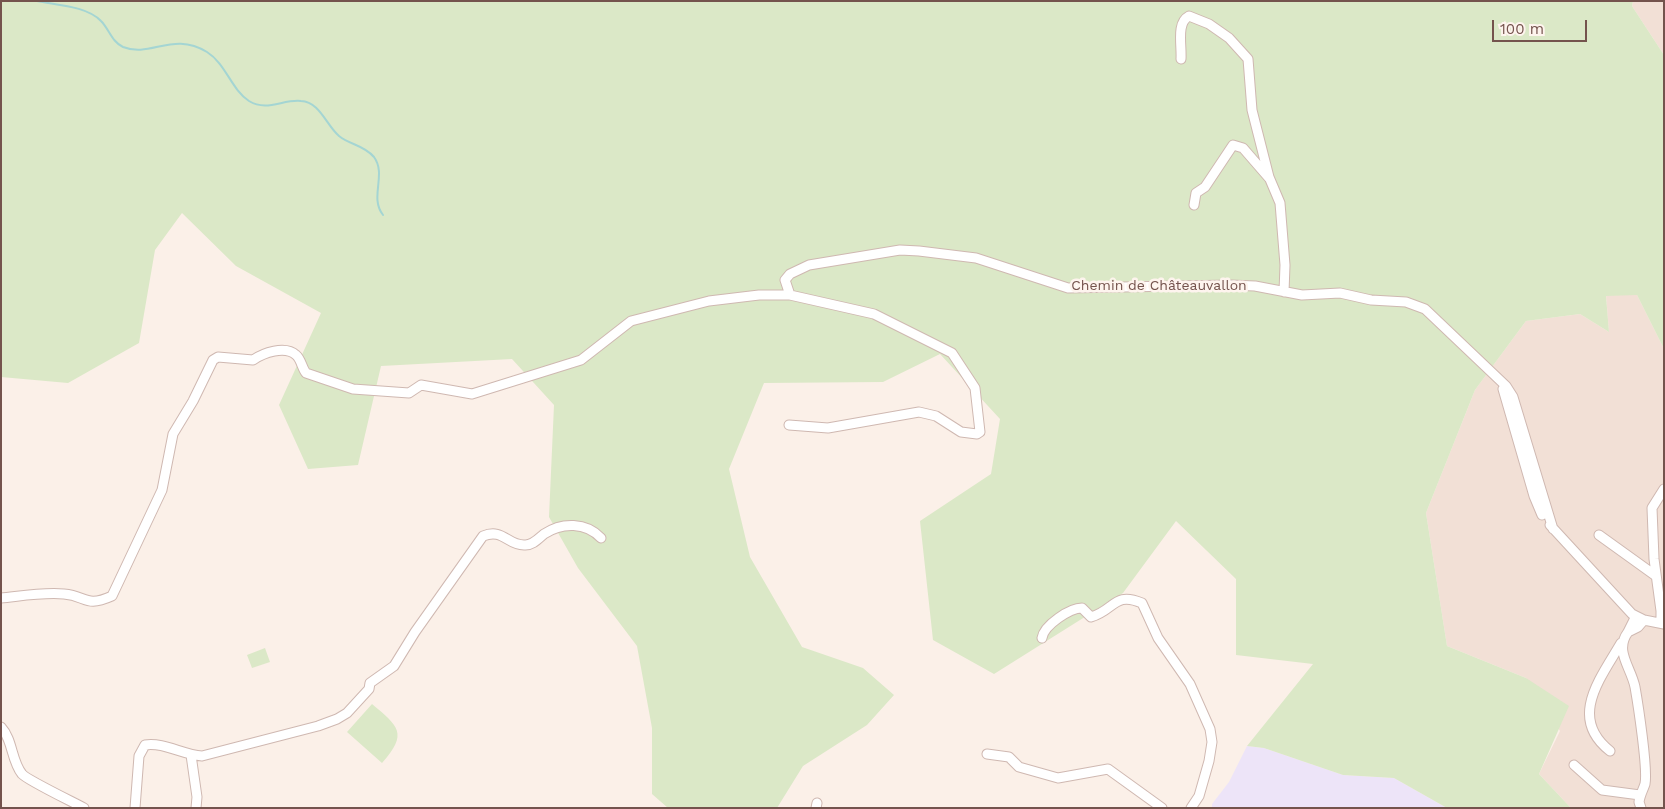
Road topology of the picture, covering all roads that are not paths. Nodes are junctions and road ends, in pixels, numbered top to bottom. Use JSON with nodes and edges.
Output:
{"nodes":[{"id":1,"x":1181,"y":59,"type":"dead end"},
{"id":2,"x":1270,"y":178,"type":"junction"},
{"id":3,"x":1194,"y":205,"type":"dead end"},
{"id":4,"x":1284,"y":292,"type":"junction"},
{"id":5,"x":790,"y":295,"type":"junction"},
{"id":6,"x":789,"y":425,"type":"dead end"},
{"id":7,"x":1664,"y":489,"type":"edge"},
{"id":8,"x":1599,"y":535,"type":"dead end"},
{"id":9,"x":601,"y":538,"type":"dead end"},
{"id":10,"x":1656,"y":576,"type":"junction"},
{"id":11,"x":1,"y":598,"type":"edge"},
{"id":12,"x":1640,"y":618,"type":"junction"},
{"id":13,"x":1659,"y":623,"type":"edge"},
{"id":14,"x":1042,"y":638,"type":"dead end"},
{"id":15,"x":1622,"y":641,"type":"junction"},
{"id":16,"x":1,"y":728,"type":"edge"},
{"id":17,"x":1610,"y":751,"type":"dead end"},
{"id":18,"x":987,"y":754,"type":"dead end"},
{"id":19,"x":191,"y":756,"type":"junction"},
{"id":20,"x":1574,"y":765,"type":"dead end"},
{"id":21,"x":1640,"y":795,"type":"junction"},
{"id":22,"x":84,"y":808,"type":"edge"},
{"id":23,"x":135,"y":808,"type":"edge"},
{"id":24,"x":196,"y":808,"type":"edge"},
{"id":25,"x":1162,"y":808,"type":"edge"},
{"id":26,"x":1191,"y":808,"type":"edge"},
{"id":27,"x":1641,"y":808,"type":"edge"}],
"edges":[{"from":1,"to":2,"type":"street"},
{"from":2,"to":3,"type":"street"},
{"from":2,"to":4,"type":"street"},
{"from":4,"to":5,"type":"street","name":"Chemin de Châteauvallon"},
{"from":4,"to":12,"type":"street","name":"Chemin de Châteauvallon"},
{"from":5,"to":6,"type":"street"},
{"from":5,"to":11,"type":"street"},
{"from":7,"to":10,"type":"street"},
{"from":8,"to":10,"type":"street"},
{"from":9,"to":19,"type":"street"},
{"from":10,"to":13,"type":"street"},
{"from":12,"to":13,"type":"street"},
{"from":12,"to":15,"type":"street"},
{"from":14,"to":26,"type":"street"},
{"from":15,"to":17,"type":"street"},
{"from":15,"to":21,"type":"street"},
{"from":16,"to":22,"type":"street"},
{"from":18,"to":25,"type":"street"},
{"from":19,"to":23,"type":"street"},
{"from":19,"to":24,"type":"street"},
{"from":20,"to":21,"type":"street"},
{"from":21,"to":27,"type":"street"}]}
